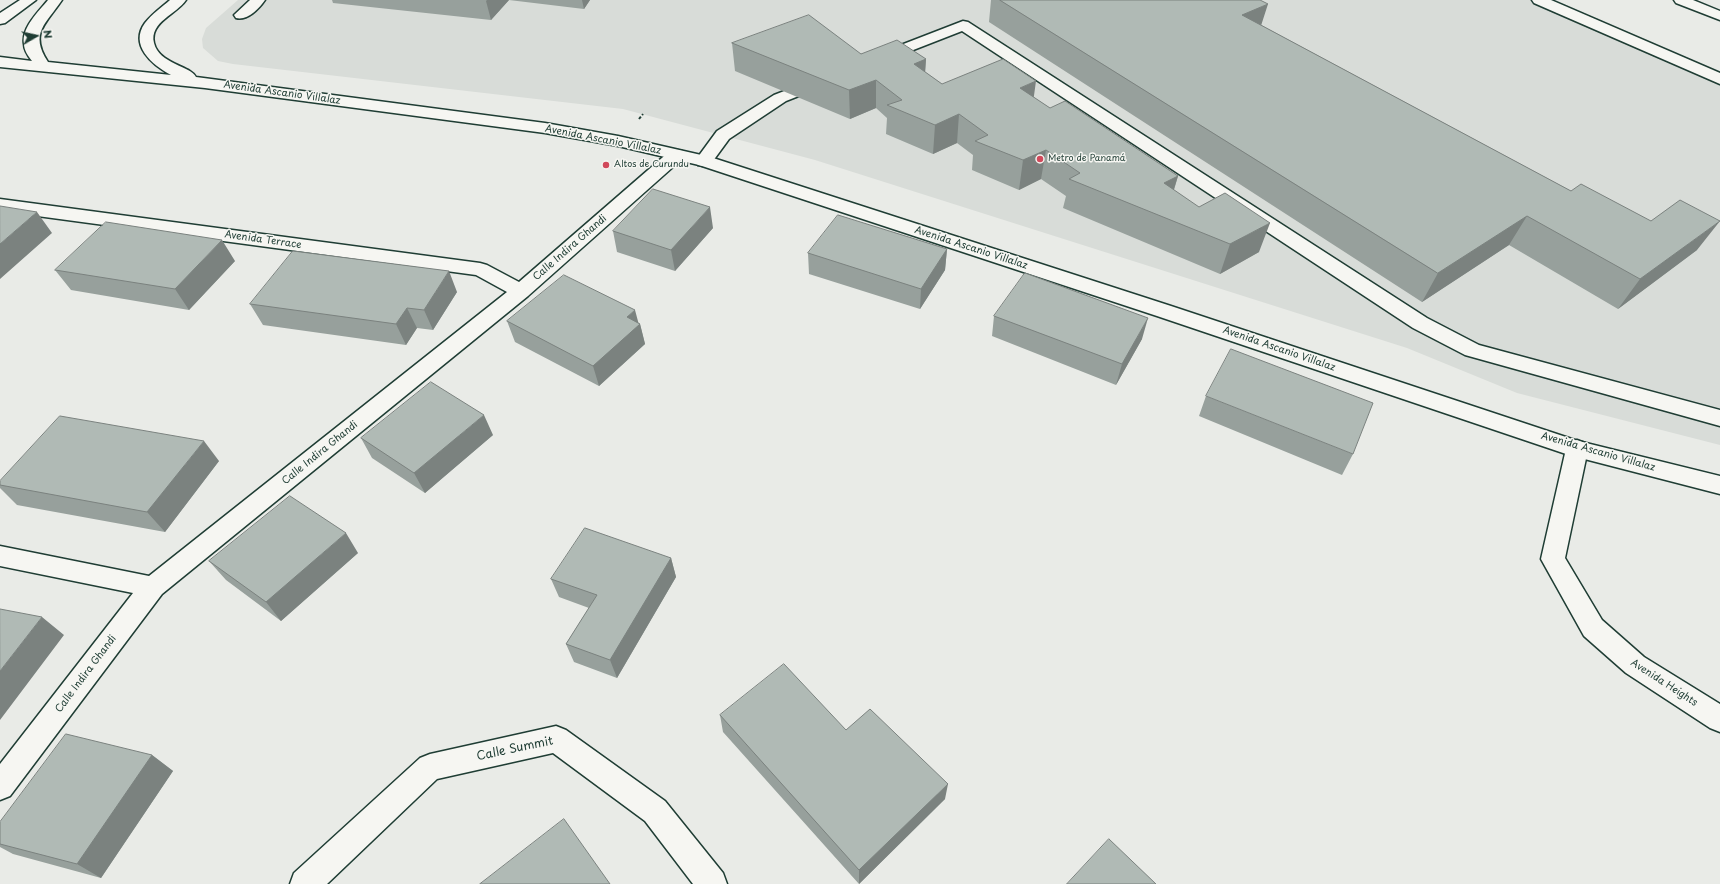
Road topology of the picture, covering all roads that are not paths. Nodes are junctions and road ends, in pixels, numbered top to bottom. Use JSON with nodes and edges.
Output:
{"nodes":[{"id":1,"x":29,"y":0,"type":"edge"},
{"id":2,"x":55,"y":0,"type":"edge"},
{"id":3,"x":179,"y":0,"type":"edge"},
{"id":4,"x":258,"y":0,"type":"edge"},
{"id":5,"x":1540,"y":0,"type":"edge"},
{"id":6,"x":1681,"y":0,"type":"edge"},
{"id":7,"x":241,"y":15,"type":"dead end"},
{"id":8,"x":1720,"y":16,"type":"edge"},
{"id":9,"x":0,"y":20,"type":"edge"},
{"id":10,"x":0,"y":62,"type":"edge"},
{"id":11,"x":868,"y":63,"type":"edge"},
{"id":12,"x":43,"y":66,"type":"junction"},
{"id":13,"x":831,"y":78,"type":"edge"},
{"id":14,"x":1720,"y":79,"type":"edge"},
{"id":15,"x":205,"y":83,"type":"junction"},
{"id":16,"x":676,"y":155,"type":"junction"},
{"id":17,"x":704,"y":161,"type":"junction"},
{"id":18,"x":0,"y":205,"type":"edge"},
{"id":19,"x":521,"y":291,"type":"junction"},
{"id":20,"x":1720,"y":418,"type":"edge"},
{"id":21,"x":1577,"y":449,"type":"junction"},
{"id":22,"x":1720,"y":485,"type":"edge"},
{"id":23,"x":0,"y":556,"type":"edge"},
{"id":24,"x":153,"y":587,"type":"junction"},
{"id":25,"x":1720,"y":719,"type":"edge"},
{"id":26,"x":0,"y":786,"type":"edge"},
{"id":27,"x":305,"y":884,"type":"edge"},
{"id":28,"x":712,"y":884,"type":"edge"}],
"edges":[{"from":1,"to":9,"type":"main road"},
{"from":2,"to":12,"type":"main road"},
{"from":3,"to":15,"type":"main road","name":"Avenida Ascanio Villalaz"},
{"from":4,"to":7,"type":"main road"},
{"from":5,"to":14,"type":"main road"},
{"from":6,"to":8,"type":"main road"},
{"from":10,"to":12,"type":"main road","name":"Avenida Ascanio Villalaz"},
{"from":11,"to":20,"type":"main road"},
{"from":12,"to":15,"type":"main road","name":"Avenida Ascanio Villalaz"},
{"from":13,"to":17,"type":"main road"},
{"from":15,"to":16,"type":"main road","name":"Avenida Ascanio Villalaz"},
{"from":16,"to":17,"type":"main road","name":"Avenida Ascanio Villalaz"},
{"from":16,"to":19,"type":"main road","name":"Calle Indira Ghandi"},
{"from":17,"to":21,"type":"main road","name":"Avenida Ascanio Villalaz"},
{"from":18,"to":19,"type":"main road","name":"Avenida Terrace"},
{"from":19,"to":24,"type":"main road","name":"Calle Indira Ghandi"},
{"from":21,"to":22,"type":"main road","name":"Avenida Ascanio Villalaz"},
{"from":21,"to":25,"type":"main road","name":"Avenida Heights"},
{"from":23,"to":24,"type":"main road"},
{"from":24,"to":26,"type":"main road","name":"Calle Indira Ghandi"},
{"from":27,"to":28,"type":"main road","name":"Calle Summit"}]}
